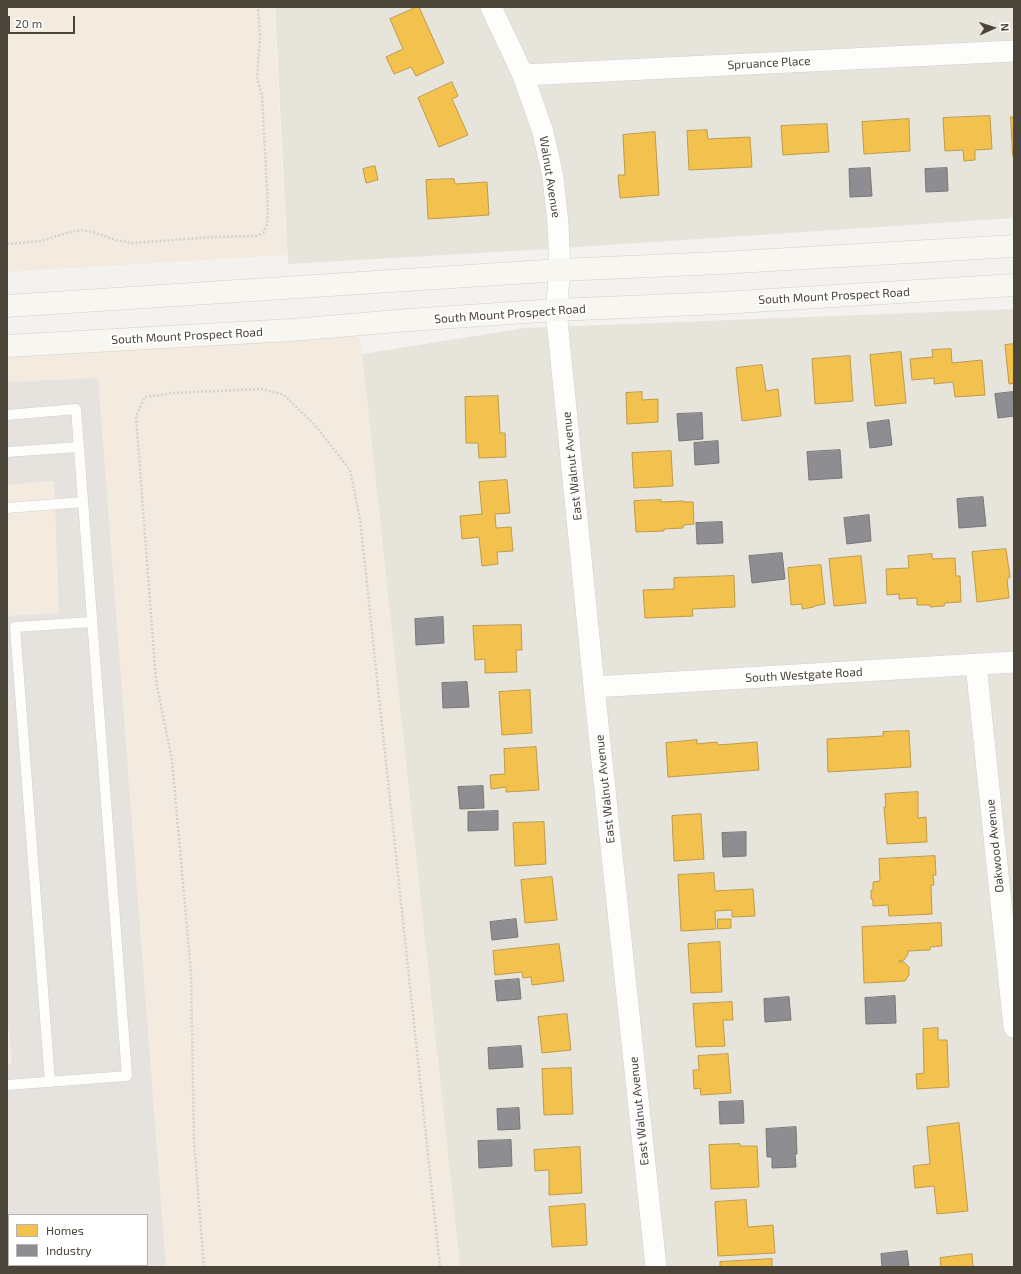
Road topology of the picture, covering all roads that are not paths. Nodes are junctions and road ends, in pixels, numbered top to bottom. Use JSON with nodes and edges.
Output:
{"nodes":[{"id":1,"x":491,"y":7,"type":"edge"},
{"id":2,"x":1014,"y":51,"type":"edge"},
{"id":3,"x":523,"y":75,"type":"junction"},
{"id":4,"x":1014,"y":246,"type":"edge"},
{"id":5,"x":560,"y":270,"type":"junction"},
{"id":6,"x":1014,"y":285,"type":"edge"},
{"id":7,"x":7,"y":306,"type":"edge"},
{"id":8,"x":556,"y":310,"type":"junction"},
{"id":9,"x":7,"y":346,"type":"edge"},
{"id":10,"x":7,"y":415,"type":"edge"},
{"id":11,"x":79,"y":447,"type":"junction"},
{"id":12,"x":7,"y":452,"type":"edge"},
{"id":13,"x":83,"y":502,"type":"junction"},
{"id":14,"x":7,"y":508,"type":"edge"},
{"id":15,"x":92,"y":622,"type":"junction"},
{"id":16,"x":1014,"y":662,"type":"edge"},
{"id":17,"x":976,"y":664,"type":"junction"},
{"id":18,"x":594,"y":687,"type":"junction"},
{"id":19,"x":1014,"y":1027,"type":"edge"},
{"id":20,"x":50,"y":1082,"type":"junction"},
{"id":21,"x":7,"y":1085,"type":"edge"},
{"id":22,"x":656,"y":1267,"type":"edge"}],
"edges":[{"from":1,"to":3,"type":"street","name":"Walnut Avenue"},
{"from":2,"to":3,"type":"street","name":"Spruance Place"},
{"from":3,"to":5,"type":"street","name":"Walnut Avenue"},
{"from":4,"to":5,"type":"main road"},
{"from":5,"to":7,"type":"main road"},
{"from":5,"to":8,"type":"street","name":"Walnut Avenue"},
{"from":6,"to":8,"type":"main road","name":"South Mount Prospect Road"},
{"from":8,"to":9,"type":"main road","name":"South Mount Prospect Road"},
{"from":8,"to":18,"type":"street","name":"East Walnut Avenue"},
{"from":10,"to":11,"type":"lane"},
{"from":11,"to":12,"type":"lane"},
{"from":11,"to":13,"type":"lane"},
{"from":13,"to":14,"type":"lane"},
{"from":13,"to":15,"type":"lane"},
{"from":15,"to":20,"type":"lane"},
{"from":15,"to":20,"type":"lane"},
{"from":16,"to":17,"type":"street","name":"South Westgate Road"},
{"from":17,"to":18,"type":"street","name":"South Westgate Road"},
{"from":17,"to":19,"type":"street","name":"Oakwood Avenue"},
{"from":18,"to":22,"type":"street","name":"East Walnut Avenue"},
{"from":20,"to":21,"type":"lane"}]}
